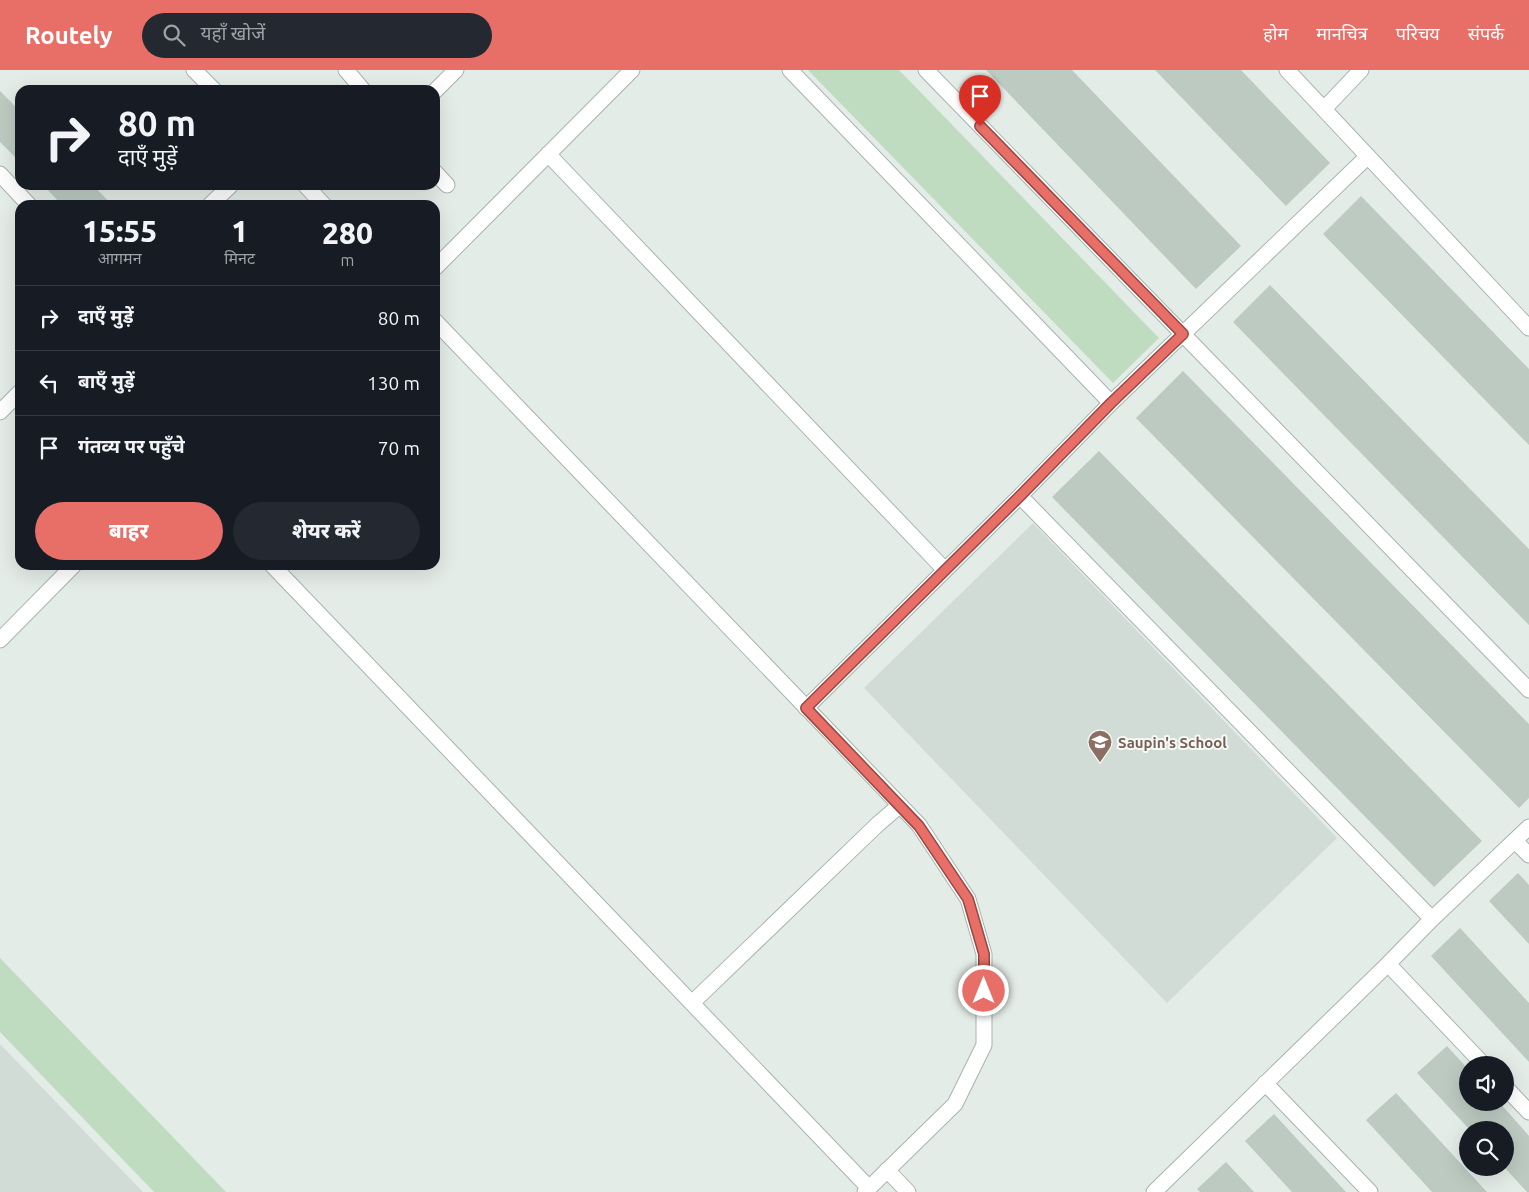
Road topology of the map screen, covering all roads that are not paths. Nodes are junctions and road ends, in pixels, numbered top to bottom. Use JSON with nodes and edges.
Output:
{"nodes":[{"id":1,"x":194,"y":70,"type":"edge"},
{"id":2,"x":346,"y":70,"type":"edge"},
{"id":3,"x":456,"y":70,"type":"edge"},
{"id":4,"x":632,"y":70,"type":"edge"},
{"id":5,"x":790,"y":70,"type":"edge"},
{"id":6,"x":926,"y":70,"type":"edge"},
{"id":7,"x":1287,"y":70,"type":"edge"},
{"id":8,"x":1361,"y":70,"type":"edge"},
{"id":9,"x":209,"y":85,"type":"edge"},
{"id":10,"x":359,"y":85,"type":"edge"},
{"id":11,"x":440,"y":85,"type":"edge"},
{"id":12,"x":1324,"y":109,"type":"junction"},
{"id":13,"x":548,"y":154,"type":"junction"},
{"id":14,"x":1368,"y":156,"type":"junction"},
{"id":15,"x":0,"y":174,"type":"edge"},
{"id":16,"x":440,"y":177,"type":"edge"},
{"id":17,"x":447,"y":185,"type":"dead end"},
{"id":18,"x":225,"y":190,"type":"edge"},
{"id":19,"x":310,"y":190,"type":"edge"},
{"id":20,"x":23,"y":200,"type":"edge"},
{"id":21,"x":215,"y":200,"type":"edge"},
{"id":22,"x":319,"y":200,"type":"edge"},
{"id":23,"x":440,"y":263,"type":"edge"},
{"id":24,"x":440,"y":326,"type":"edge"},
{"id":25,"x":1529,"y":328,"type":"edge"},
{"id":26,"x":1183,"y":334,"type":"junction"},
{"id":27,"x":15,"y":397,"type":"edge"},
{"id":28,"x":1111,"y":403,"type":"junction"},
{"id":29,"x":0,"y":412,"type":"edge"},
{"id":30,"x":1020,"y":496,"type":"junction"},
{"id":31,"x":69,"y":570,"type":"edge"},
{"id":32,"x":277,"y":570,"type":"edge"},
{"id":33,"x":944,"y":570,"type":"junction"},
{"id":34,"x":0,"y":640,"type":"edge"},
{"id":35,"x":1529,"y":690,"type":"edge"},
{"id":36,"x":806,"y":708,"type":"junction"},
{"id":37,"x":900,"y":806,"type":"junction"},
{"id":38,"x":1529,"y":827,"type":"edge"},
{"id":39,"x":1515,"y":841,"type":"junction"},
{"id":40,"x":1529,"y":855,"type":"edge"},
{"id":41,"x":1432,"y":920,"type":"junction"},
{"id":42,"x":1388,"y":964,"type":"junction"},
{"id":43,"x":692,"y":1003,"type":"junction"},
{"id":44,"x":1475,"y":1056,"type":"edge"},
{"id":45,"x":1265,"y":1083,"type":"junction"},
{"id":46,"x":1514,"y":1096,"type":"edge"},
{"id":47,"x":1529,"y":1112,"type":"edge"},
{"id":48,"x":887,"y":1170,"type":"junction"},
{"id":49,"x":867,"y":1190,"type":"edge"},
{"id":50,"x":908,"y":1192,"type":"edge"},
{"id":51,"x":1154,"y":1192,"type":"edge"},
{"id":52,"x":1370,"y":1192,"type":"edge"}],
"edges":[{"from":1,"to":9,"type":"street"},
{"from":2,"to":10,"type":"street"},
{"from":3,"to":11,"type":"street"},
{"from":4,"to":13,"type":"street"},
{"from":5,"to":28,"type":"street"},
{"from":6,"to":26,"type":"street"},
{"from":7,"to":12,"type":"street"},
{"from":8,"to":12,"type":"street"},
{"from":12,"to":14,"type":"street"},
{"from":13,"to":23,"type":"street"},
{"from":13,"to":33,"type":"street"},
{"from":14,"to":25,"type":"street"},
{"from":14,"to":26,"type":"street"},
{"from":15,"to":20,"type":"street"},
{"from":16,"to":17,"type":"street"},
{"from":18,"to":21,"type":"street"},
{"from":19,"to":22,"type":"street"},
{"from":24,"to":36,"type":"street"},
{"from":26,"to":28,"type":"street"},
{"from":26,"to":35,"type":"street"},
{"from":27,"to":29,"type":"street"},
{"from":28,"to":30,"type":"street"},
{"from":30,"to":33,"type":"street"},
{"from":30,"to":41,"type":"street"},
{"from":31,"to":34,"type":"street"},
{"from":32,"to":43,"type":"street"},
{"from":33,"to":36,"type":"street"},
{"from":36,"to":37,"type":"street"},
{"from":37,"to":43,"type":"street"},
{"from":37,"to":48,"type":"street"},
{"from":38,"to":39,"type":"street"},
{"from":39,"to":40,"type":"street"},
{"from":39,"to":41,"type":"street"},
{"from":41,"to":42,"type":"street"},
{"from":42,"to":44,"type":"street"},
{"from":42,"to":45,"type":"street"},
{"from":43,"to":49,"type":"street"},
{"from":45,"to":51,"type":"street"},
{"from":45,"to":52,"type":"street"},
{"from":46,"to":47,"type":"street"},
{"from":48,"to":49,"type":"street"},
{"from":48,"to":50,"type":"street"}]}
